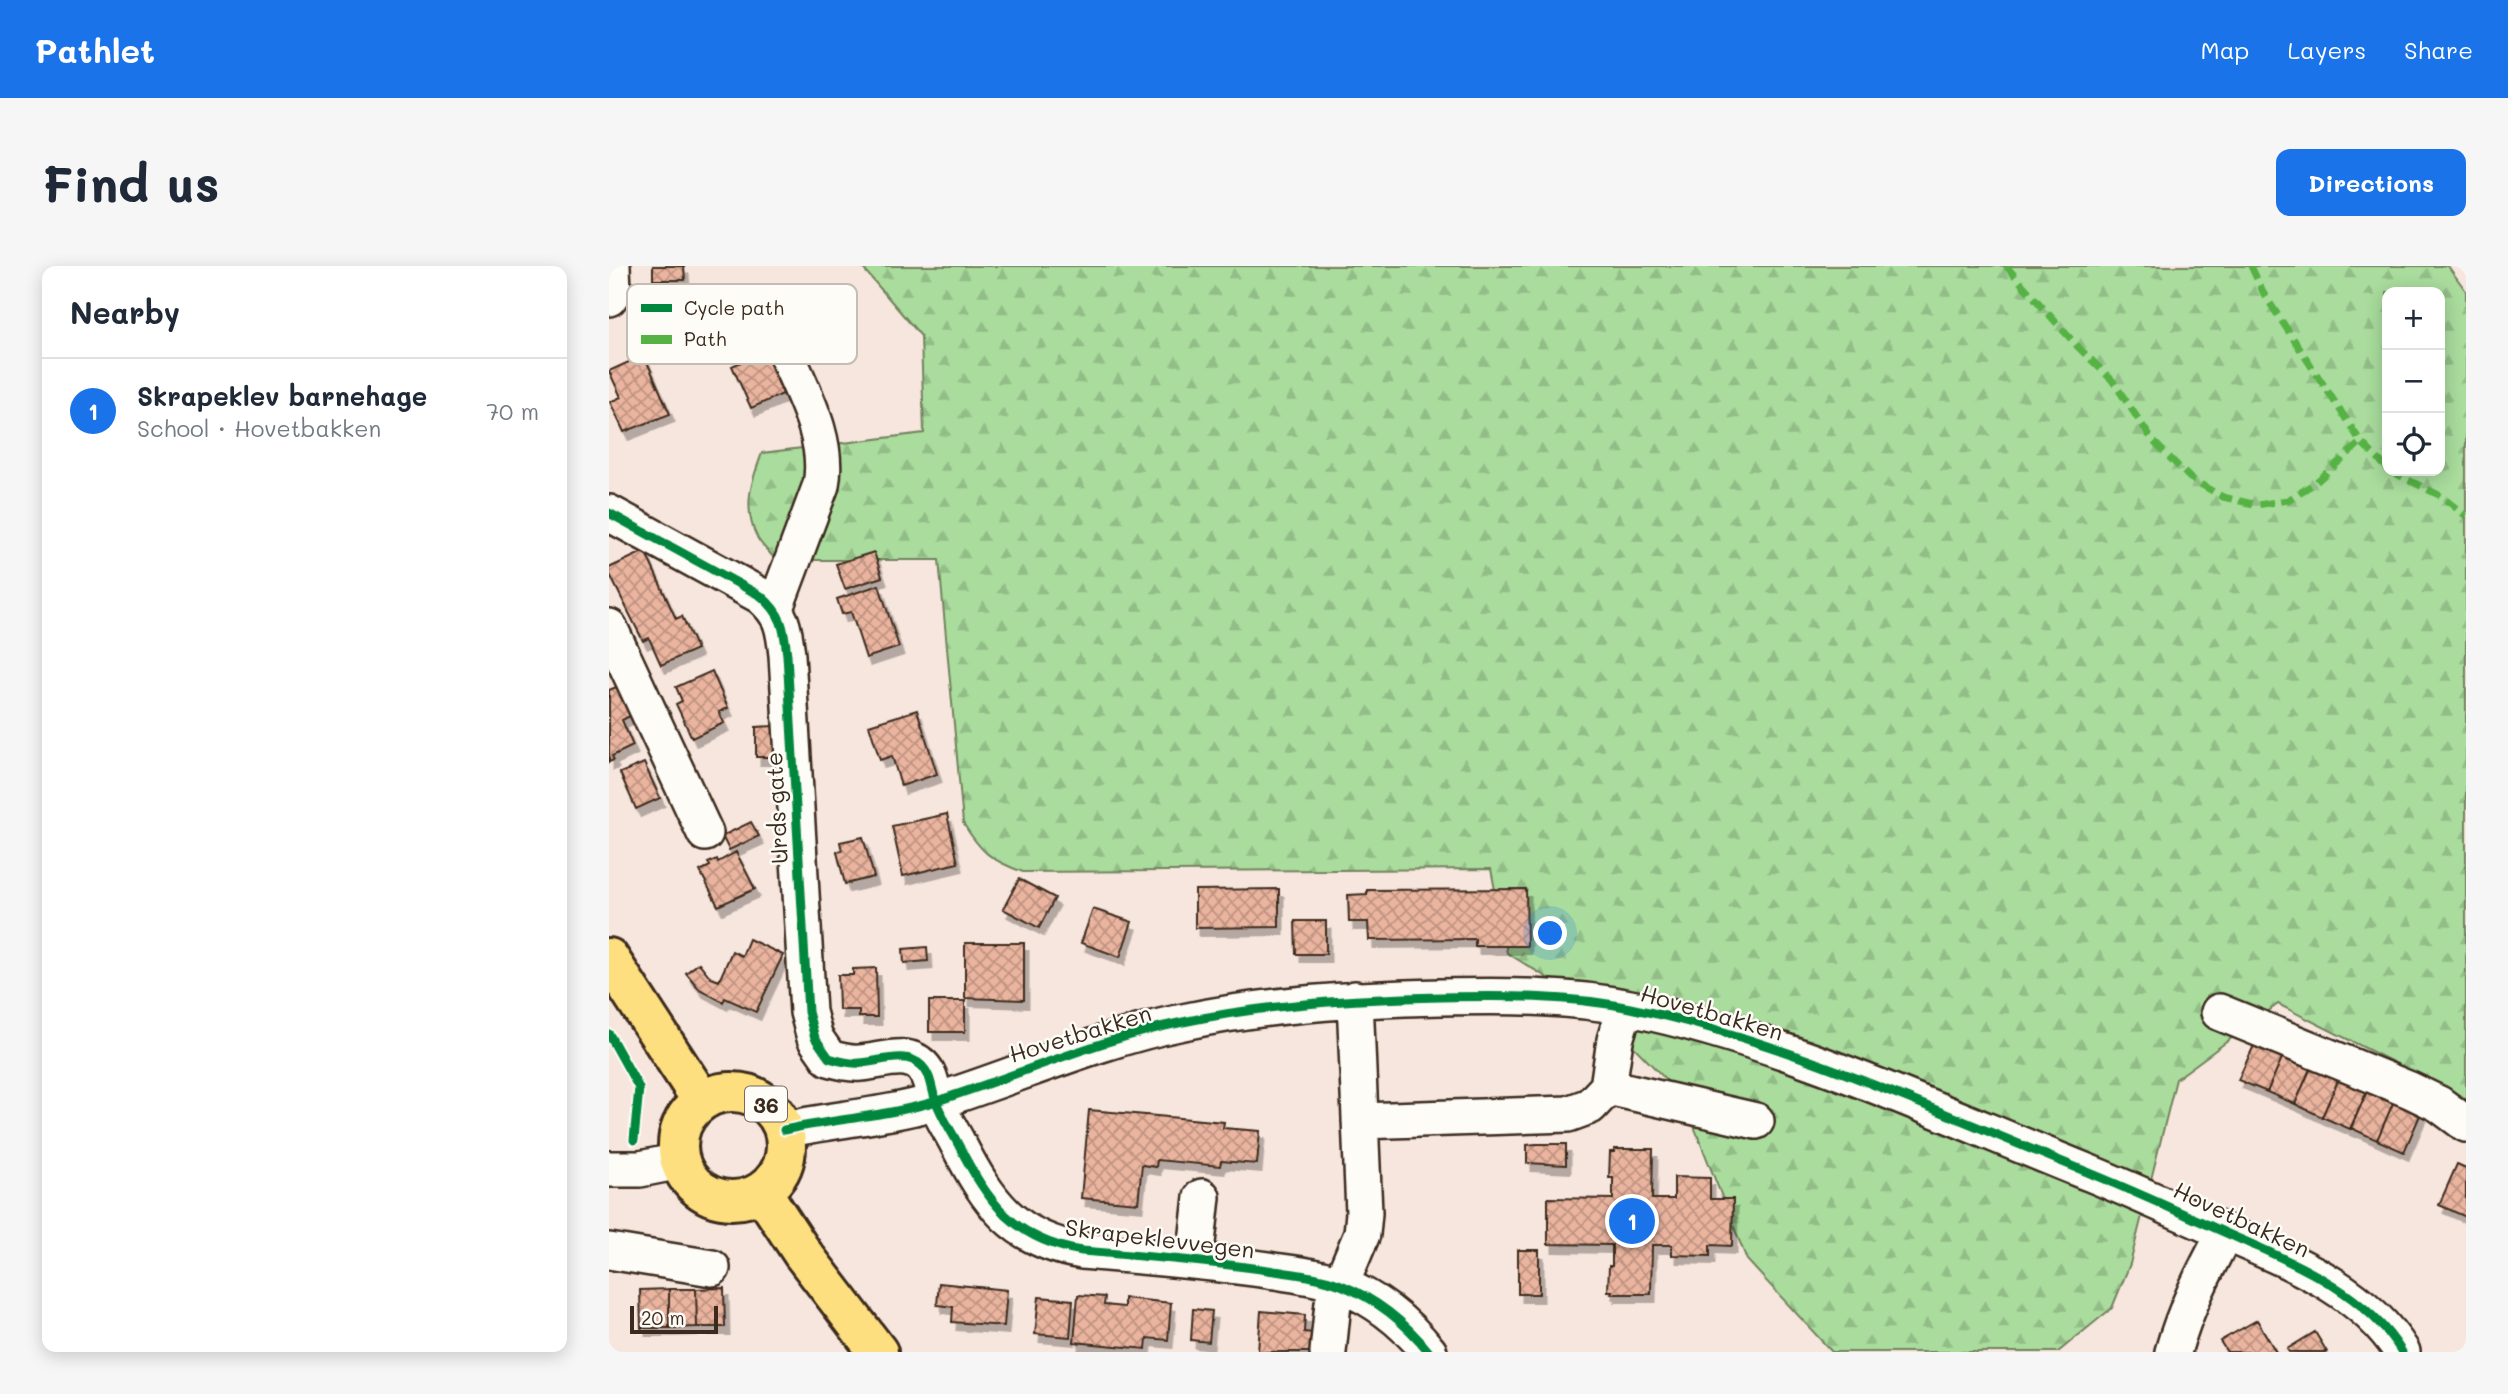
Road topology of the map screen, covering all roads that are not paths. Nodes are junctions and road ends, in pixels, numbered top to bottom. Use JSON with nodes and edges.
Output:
{"nodes":[{"id":1,"x":612,"y":266,"type":"edge"},
{"id":2,"x":609,"y":298,"type":"edge"},
{"id":3,"x":790,"y":364,"type":"edge"},
{"id":4,"x":609,"y":513,"type":"edge"},
{"id":5,"x":775,"y":608,"type":"junction"},
{"id":6,"x":609,"y":626,"type":"edge"},
{"id":7,"x":705,"y":833,"type":"dead end"},
{"id":8,"x":609,"y":958,"type":"edge"},
{"id":9,"x":1355,"y":999,"type":"junction"},
{"id":10,"x":1625,"y":1007,"type":"junction"},
{"id":11,"x":2219,"y":1012,"type":"dead end"},
{"id":12,"x":1608,"y":1087,"type":"junction"},
{"id":13,"x":702,"y":1101,"type":"junction"},
{"id":14,"x":936,"y":1101,"type":"junction"},
{"id":15,"x":1360,"y":1121,"type":"junction"},
{"id":16,"x":1756,"y":1121,"type":"dead end"},
{"id":17,"x":2466,"y":1125,"type":"edge"},
{"id":18,"x":784,"y":1130,"type":"junction"},
{"id":19,"x":680,"y":1161,"type":"junction"},
{"id":20,"x":609,"y":1169,"type":"edge"},
{"id":21,"x":762,"y":1192,"type":"junction"},
{"id":22,"x":1202,"y":1197,"type":"dead end"},
{"id":23,"x":2225,"y":1233,"type":"junction"},
{"id":24,"x":609,"y":1251,"type":"edge"},
{"id":25,"x":1195,"y":1261,"type":"junction"},
{"id":26,"x":712,"y":1268,"type":"dead end"},
{"id":27,"x":1341,"y":1285,"type":"junction"},
{"id":28,"x":878,"y":1352,"type":"edge"},
{"id":29,"x":1328,"y":1352,"type":"edge"},
{"id":30,"x":1429,"y":1352,"type":"edge"},
{"id":31,"x":2173,"y":1352,"type":"edge"},
{"id":32,"x":2402,"y":1352,"type":"edge"}],
"edges":[{"from":1,"to":2,"type":"street"},
{"from":3,"to":5,"type":"street"},
{"from":4,"to":5,"type":"street"},
{"from":5,"to":14,"type":"street","name":"Urds gate"},
{"from":6,"to":7,"type":"street"},
{"from":8,"to":13,"type":"highway"},
{"from":9,"to":10,"type":"street","name":"Hovetbakken"},
{"from":9,"to":14,"type":"street","name":"Hovetbakken"},
{"from":9,"to":15,"type":"street"},
{"from":10,"to":12,"type":"street"},
{"from":10,"to":23,"type":"street","name":"Hovetbakken"},
{"from":11,"to":17,"type":"street"},
{"from":12,"to":15,"type":"street"},
{"from":12,"to":16,"type":"street"},
{"from":13,"to":18,"type":"highway","number":"36"},
{"from":13,"to":19,"type":"highway"},
{"from":14,"to":18,"type":"street","name":"Hovetbakken"},
{"from":14,"to":25,"type":"street","name":"Skrapeklevvegen"},
{"from":15,"to":27,"type":"street"},
{"from":18,"to":21,"type":"highway","number":"36"},
{"from":19,"to":20,"type":"street"},
{"from":19,"to":21,"type":"highway"},
{"from":21,"to":28,"type":"highway"},
{"from":22,"to":25,"type":"street"},
{"from":23,"to":31,"type":"street"},
{"from":23,"to":32,"type":"street","name":"Hovetbakken"},
{"from":24,"to":26,"type":"street"},
{"from":25,"to":27,"type":"street","name":"Skrapeklevvegen"},
{"from":27,"to":29,"type":"street"},
{"from":27,"to":30,"type":"street","name":"Skrapeklevvegen"}]}
